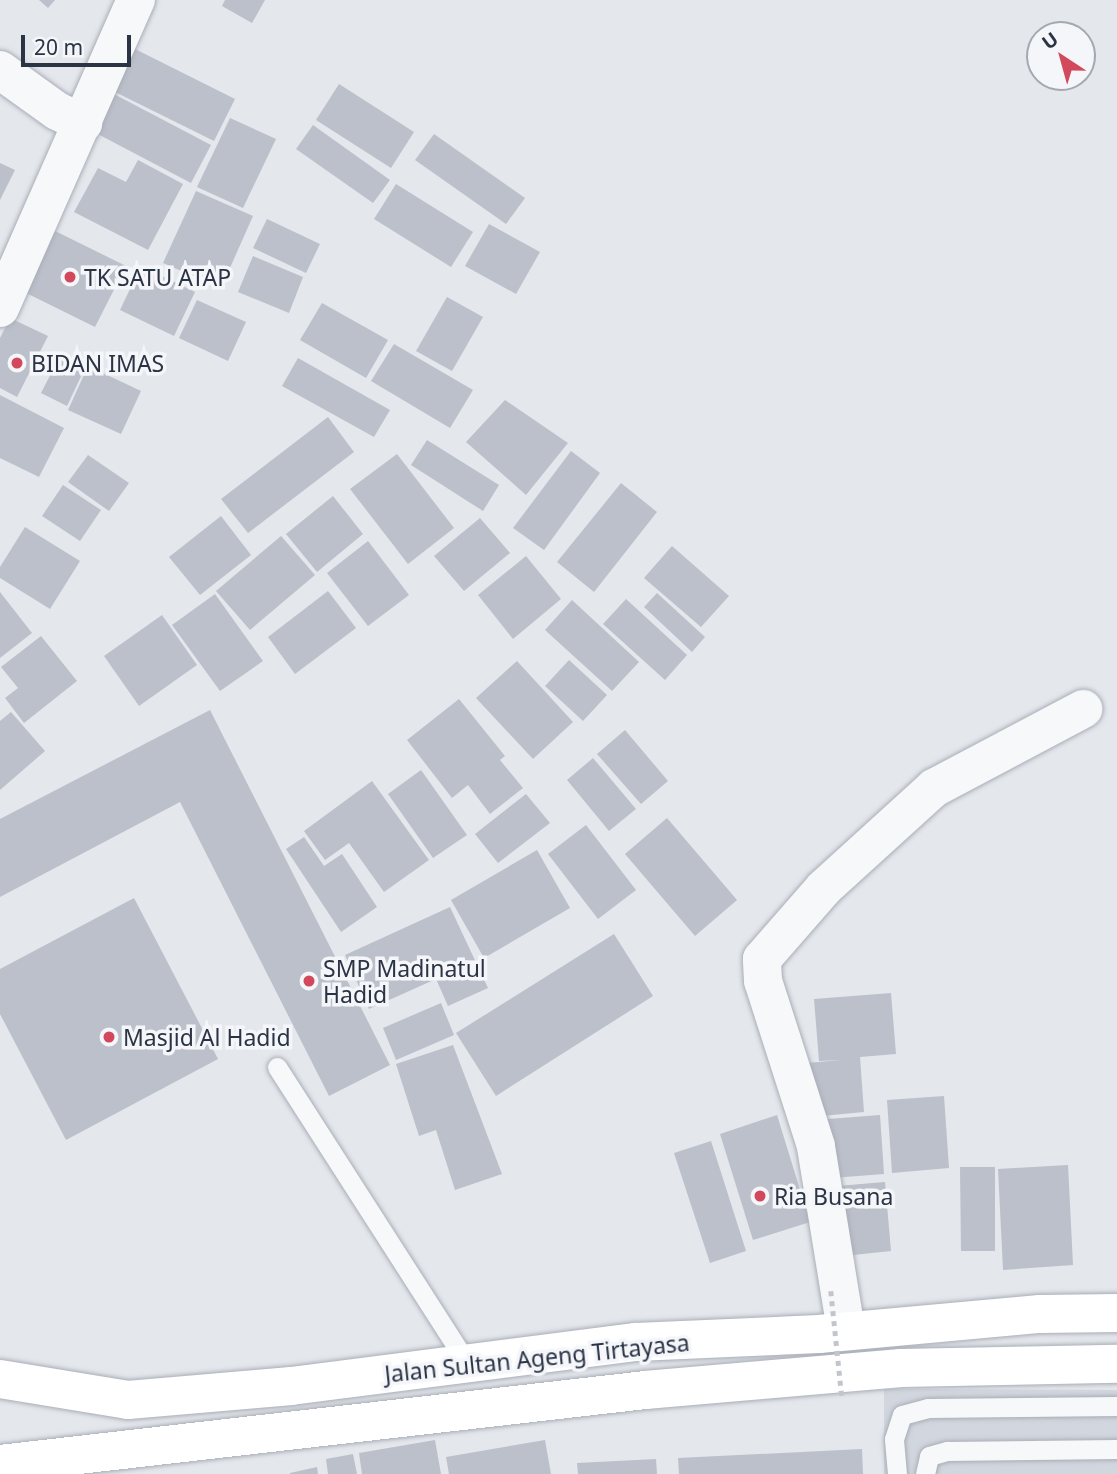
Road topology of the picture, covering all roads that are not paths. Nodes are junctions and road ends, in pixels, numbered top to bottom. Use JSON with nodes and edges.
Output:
{"nodes":[{"id":1,"x":136,"y":0,"type":"edge"},
{"id":2,"x":0,"y":70,"type":"edge"},
{"id":3,"x":83,"y":123,"type":"junction"},
{"id":4,"x":0,"y":309,"type":"edge"},
{"id":5,"x":1083,"y":709,"type":"dead end"},
{"id":6,"x":277,"y":1067,"type":"dead end"},
{"id":7,"x":1117,"y":1313,"type":"edge"},
{"id":8,"x":846,"y":1329,"type":"junction"},
{"id":9,"x":468,"y":1364,"type":"junction"},
{"id":10,"x":1117,"y":1364,"type":"edge"},
{"id":11,"x":0,"y":1379,"type":"edge"},
{"id":12,"x":1117,"y":1406,"type":"edge"},
{"id":13,"x":1117,"y":1449,"type":"edge"},
{"id":14,"x":0,"y":1464,"type":"edge"},
{"id":15,"x":897,"y":1474,"type":"edge"},
{"id":16,"x":925,"y":1474,"type":"edge"}],
"edges":[{"from":1,"to":3,"type":"street"},
{"from":2,"to":3,"type":"street"},
{"from":3,"to":4,"type":"street"},
{"from":5,"to":8,"type":"street"},
{"from":6,"to":9,"type":"lane"},
{"from":7,"to":8,"type":"highway","name":"Jalan Sultan Ageng Tirtayasa"},
{"from":8,"to":9,"type":"highway","name":"Jalan Sultan Ageng Tirtayasa"},
{"from":9,"to":11,"type":"highway","name":"Jalan Sultan Ageng Tirtayasa"},
{"from":10,"to":14,"type":"highway","name":"Jalan Sultan Ageng Tirtayasa"},
{"from":12,"to":15,"type":"lane"},
{"from":13,"to":16,"type":"lane"}]}
